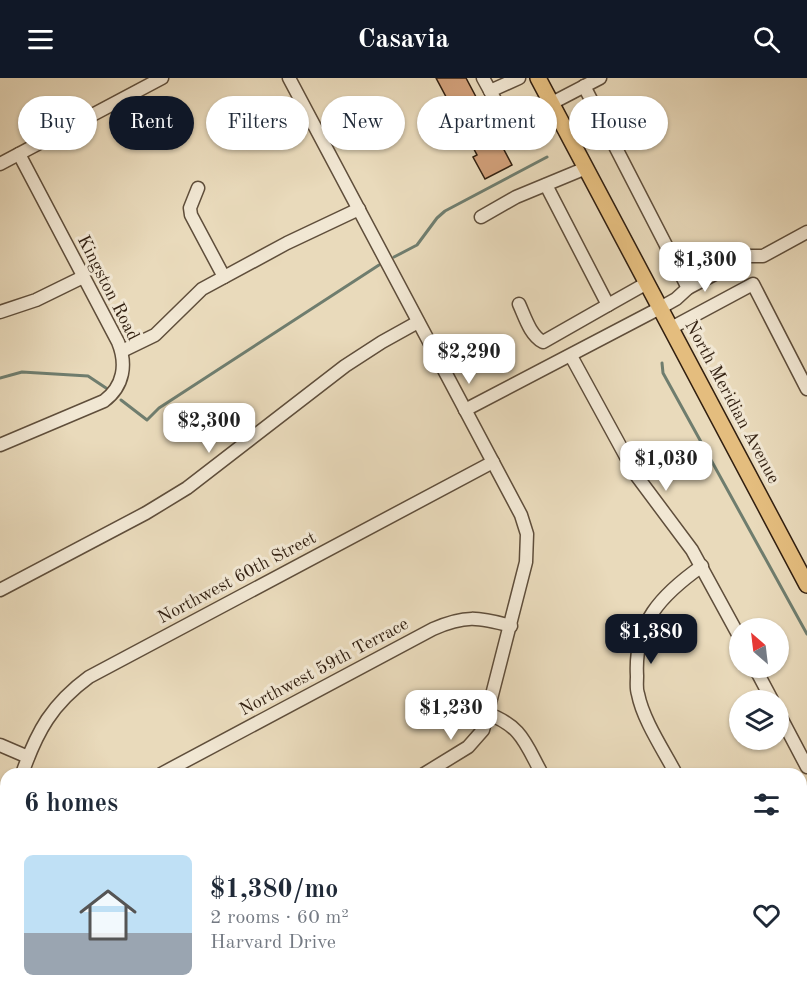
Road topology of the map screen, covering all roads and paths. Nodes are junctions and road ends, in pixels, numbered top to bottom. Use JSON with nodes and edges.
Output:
{"nodes":[{"id":1,"x":162,"y":78,"type":"edge"},
{"id":2,"x":289,"y":78,"type":"edge"},
{"id":3,"x":483,"y":78,"type":"edge"},
{"id":4,"x":519,"y":78,"type":"edge"},
{"id":5,"x":539,"y":78,"type":"edge"},
{"id":6,"x":600,"y":78,"type":"edge"},
{"id":7,"x":584,"y":86,"type":"junction"},
{"id":8,"x":490,"y":91,"type":"junction"},
{"id":9,"x":493,"y":96,"type":"edge"},
{"id":10,"x":548,"y":96,"type":"edge"},
{"id":11,"x":557,"y":103,"type":"edge"},
{"id":12,"x":557,"y":113,"type":"edge"},
{"id":13,"x":19,"y":154,"type":"junction"},
{"id":14,"x":0,"y":164,"type":"edge"},
{"id":15,"x":586,"y":168,"type":"junction"},
{"id":16,"x":546,"y":185,"type":"junction"},
{"id":17,"x":198,"y":189,"type":"dead end"},
{"id":18,"x":359,"y":209,"type":"junction"},
{"id":19,"x":481,"y":217,"type":"dead end"},
{"id":20,"x":807,"y":232,"type":"edge"},
{"id":21,"x":83,"y":277,"type":"junction"},
{"id":22,"x":224,"y":277,"type":"junction"},
{"id":23,"x":647,"y":282,"type":"junction"},
{"id":24,"x":688,"y":288,"type":"junction"},
{"id":25,"x":519,"y":304,"type":"dead end"},
{"id":26,"x":608,"y":305,"type":"junction"},
{"id":27,"x":660,"y":308,"type":"junction"},
{"id":28,"x":0,"y":312,"type":"edge"},
{"id":29,"x":418,"y":322,"type":"junction"},
{"id":30,"x":671,"y":328,"type":"junction"},
{"id":31,"x":122,"y":351,"type":"junction"},
{"id":32,"x":571,"y":356,"type":"junction"},
{"id":33,"x":807,"y":390,"type":"edge"},
{"id":34,"x":465,"y":410,"type":"junction"},
{"id":35,"x":0,"y":445,"type":"edge"},
{"id":36,"x":493,"y":462,"type":"junction"},
{"id":37,"x":802,"y":563,"type":"edge"},
{"id":38,"x":702,"y":567,"type":"junction"},
{"id":39,"x":807,"y":585,"type":"edge"},
{"id":40,"x":0,"y":590,"type":"edge"},
{"id":41,"x":729,"y":618,"type":"edge"},
{"id":42,"x":511,"y":626,"type":"junction"},
{"id":43,"x":486,"y":713,"type":"junction"},
{"id":44,"x":789,"y":733,"type":"edge"},
{"id":45,"x":0,"y":745,"type":"edge"},
{"id":46,"x":28,"y":757,"type":"junction"},
{"id":47,"x":807,"y":767,"type":"edge"},
{"id":48,"x":24,"y":768,"type":"edge"},
{"id":49,"x":172,"y":768,"type":"edge"},
{"id":50,"x":434,"y":768,"type":"edge"},
{"id":51,"x":539,"y":768,"type":"edge"},
{"id":52,"x":673,"y":768,"type":"edge"}],
"edges":[{"from":1,"to":13,"type":"street"},
{"from":2,"to":18,"type":"street"},
{"from":3,"to":8,"type":"street"},
{"from":4,"to":8,"type":"street"},
{"from":5,"to":10,"type":"main road","name":"North Meridian Avenue"},
{"from":6,"to":7,"type":"street"},
{"from":7,"to":11,"type":"street"},
{"from":7,"to":24,"type":"street"},
{"from":8,"to":9,"type":"street"},
{"from":12,"to":15,"type":"main road","name":"North Meridian Avenue"},
{"from":13,"to":14,"type":"street"},
{"from":13,"to":21,"type":"street","name":"Kingston Road"},
{"from":15,"to":16,"type":"street"},
{"from":15,"to":23,"type":"main road","name":"North Meridian Avenue"},
{"from":16,"to":19,"type":"street"},
{"from":16,"to":26,"type":"street"},
{"from":17,"to":22,"type":"street"},
{"from":18,"to":22,"type":"street"},
{"from":18,"to":29,"type":"street"},
{"from":20,"to":24,"type":"street"},
{"from":21,"to":28,"type":"street"},
{"from":21,"to":31,"type":"street","name":"Kingston Road"},
{"from":22,"to":31,"type":"street"},
{"from":23,"to":26,"type":"street"},
{"from":23,"to":27,"type":"main road","name":"North Meridian Avenue"},
{"from":24,"to":27,"type":"street"},
{"from":25,"to":26,"type":"street"},
{"from":27,"to":30,"type":"main road","name":"North Meridian Avenue"},
{"from":27,"to":32,"type":"street"},
{"from":29,"to":34,"type":"street"},
{"from":29,"to":40,"type":"street"},
{"from":30,"to":33,"type":"street"},
{"from":30,"to":37,"type":"main road","name":"North Meridian Avenue"},
{"from":31,"to":35,"type":"street","name":"Kingston Road"},
{"from":32,"to":34,"type":"street"},
{"from":32,"to":38,"type":"street"},
{"from":34,"to":36,"type":"street"},
{"from":36,"to":42,"type":"street"},
{"from":36,"to":46,"type":"street","name":"Northwest 60th Street"},
{"from":37,"to":39,"type":"main road","name":"North Meridian Avenue"},
{"from":38,"to":41,"type":"street"},
{"from":38,"to":52,"type":"street"},
{"from":42,"to":43,"type":"street"},
{"from":42,"to":49,"type":"street","name":"Northwest 59th Terrace"},
{"from":43,"to":50,"type":"street"},
{"from":43,"to":51,"type":"street"},
{"from":44,"to":47,"type":"street"},
{"from":45,"to":46,"type":"street"},
{"from":46,"to":48,"type":"street"}]}
